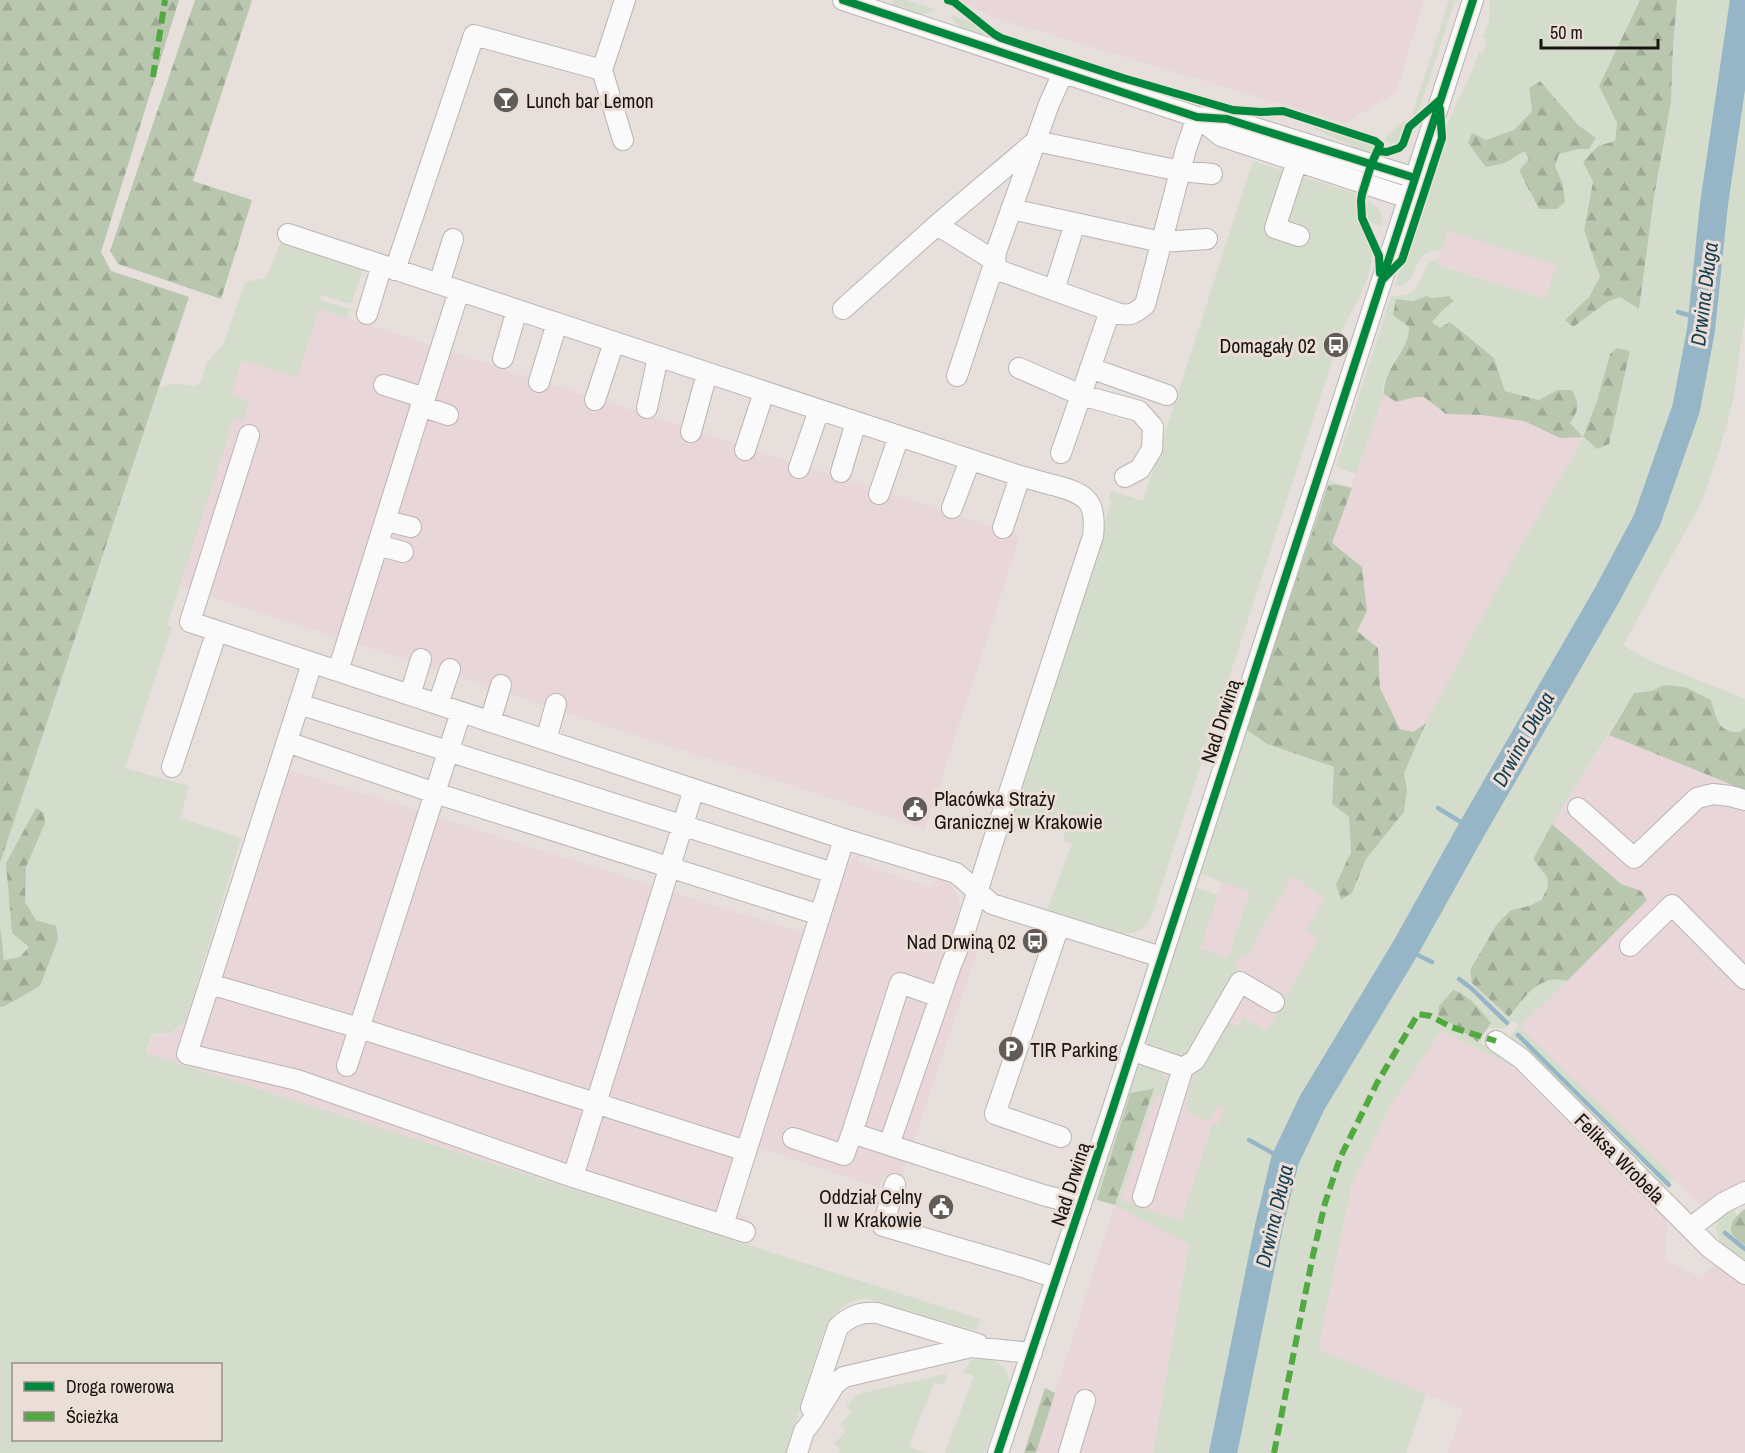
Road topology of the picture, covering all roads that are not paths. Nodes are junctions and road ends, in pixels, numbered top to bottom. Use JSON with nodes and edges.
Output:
{"nodes":[{"id":1,"x":625,"y":0,"type":"edge"},
{"id":2,"x":843,"y":0,"type":"edge"},
{"id":3,"x":1473,"y":0,"type":"edge"},
{"id":4,"x":602,"y":70,"type":"junction"},
{"id":5,"x":1063,"y":73,"type":"junction"},
{"id":6,"x":1197,"y":117,"type":"junction"},
{"id":7,"x":623,"y":140,"type":"dead end"},
{"id":8,"x":1036,"y":141,"type":"junction"},
{"id":9,"x":1297,"y":161,"type":"junction"},
{"id":10,"x":1180,"y":171,"type":"junction"},
{"id":11,"x":1212,"y":174,"type":"dead end"},
{"id":12,"x":1415,"y":178,"type":"junction"},
{"id":13,"x":1408,"y":198,"type":"junction"},
{"id":14,"x":1011,"y":208,"type":"junction"},
{"id":15,"x":1075,"y":223,"type":"junction"},
{"id":16,"x":938,"y":225,"type":"junction"},
{"id":17,"x":288,"y":234,"type":"dead end"},
{"id":18,"x":1299,"y":236,"type":"dead end"},
{"id":19,"x":1207,"y":238,"type":"dead end"},
{"id":20,"x":453,"y":239,"type":"dead end"},
{"id":21,"x":1161,"y":242,"type":"junction"},
{"id":22,"x":995,"y":261,"type":"junction"},
{"id":23,"x":389,"y":268,"type":"junction"},
{"id":24,"x":439,"y":284,"type":"junction"},
{"id":25,"x":1054,"y":290,"type":"junction"},
{"id":26,"x":459,"y":291,"type":"junction"},
{"id":27,"x":843,"y":309,"type":"dead end"},
{"id":28,"x":517,"y":310,"type":"junction"},
{"id":29,"x":1110,"y":311,"type":"junction"},
{"id":30,"x":367,"y":314,"type":"dead end"},
{"id":31,"x":556,"y":323,"type":"junction"},
{"id":32,"x":614,"y":342,"type":"junction"},
{"id":33,"x":658,"y":357,"type":"junction"},
{"id":34,"x":502,"y":358,"type":"dead end"},
{"id":35,"x":1019,"y":368,"type":"dead end"},
{"id":36,"x":1090,"y":368,"type":"junction"},
{"id":37,"x":707,"y":373,"type":"junction"},
{"id":38,"x":957,"y":376,"type":"dead end"},
{"id":39,"x":539,"y":382,"type":"dead end"},
{"id":40,"x":384,"y":385,"type":"dead end"},
{"id":41,"x":764,"y":392,"type":"junction"},
{"id":42,"x":1167,"y":394,"type":"dead end"},
{"id":43,"x":1081,"y":395,"type":"junction"},
{"id":44,"x":596,"y":400,"type":"dead end"},
{"id":45,"x":423,"y":402,"type":"junction"},
{"id":46,"x":647,"y":408,"type":"dead end"},
{"id":47,"x":819,"y":410,"type":"junction"},
{"id":48,"x":448,"y":415,"type":"dead end"},
{"id":49,"x":856,"y":422,"type":"junction"},
{"id":50,"x":691,"y":432,"type":"dead end"},
{"id":51,"x":249,"y":435,"type":"dead end"},
{"id":52,"x":899,"y":436,"type":"junction"},
{"id":53,"x":745,"y":450,"type":"dead end"},
{"id":54,"x":1061,"y":453,"type":"dead end"},
{"id":55,"x":970,"y":460,"type":"junction"},
{"id":56,"x":799,"y":468,"type":"dead end"},
{"id":57,"x":841,"y":472,"type":"dead end"},
{"id":58,"x":1020,"y":476,"type":"junction"},
{"id":59,"x":1125,"y":477,"type":"dead end"},
{"id":60,"x":879,"y":494,"type":"dead end"},
{"id":61,"x":952,"y":508,"type":"dead end"},
{"id":62,"x":386,"y":521,"type":"junction"},
{"id":63,"x":411,"y":527,"type":"dead end"},
{"id":64,"x":1003,"y":528,"type":"dead end"},
{"id":65,"x":378,"y":545,"type":"junction"},
{"id":66,"x":403,"y":552,"type":"dead end"},
{"id":67,"x":217,"y":631,"type":"junction"},
{"id":68,"x":421,"y":659,"type":"dead end"},
{"id":69,"x":312,"y":663,"type":"junction"},
{"id":70,"x":450,"y":669,"type":"dead end"},
{"id":71,"x":338,"y":671,"type":"junction"},
{"id":72,"x":501,"y":686,"type":"dead end"},
{"id":73,"x":410,"y":695,"type":"junction"},
{"id":74,"x":299,"y":704,"type":"junction"},
{"id":75,"x":438,"y":704,"type":"junction"},
{"id":76,"x":556,"y":704,"type":"dead end"},
{"id":77,"x":461,"y":712,"type":"junction"},
{"id":78,"x":490,"y":722,"type":"junction"},
{"id":79,"x":546,"y":740,"type":"junction"},
{"id":80,"x":287,"y":742,"type":"junction"},
{"id":81,"x":449,"y":751,"type":"junction"},
{"id":82,"x":172,"y":767,"type":"dead end"},
{"id":83,"x":694,"y":789,"type":"junction"},
{"id":84,"x":435,"y":793,"type":"junction"},
{"id":85,"x":1745,"y":800,"type":"edge"},
{"id":86,"x":1578,"y":808,"type":"dead end"},
{"id":87,"x":683,"y":825,"type":"junction"},
{"id":88,"x":844,"y":839,"type":"junction"},
{"id":89,"x":670,"y":867,"type":"junction"},
{"id":90,"x":833,"y":873,"type":"junction"},
{"id":91,"x":977,"y":892,"type":"junction"},
{"id":92,"x":820,"y":915,"type":"junction"},
{"id":93,"x":1059,"y":926,"type":"junction"},
{"id":94,"x":1630,"y":946,"type":"dead end"},
{"id":95,"x":1161,"y":957,"type":"junction"},
{"id":96,"x":1745,"y":979,"type":"edge"},
{"id":97,"x":210,"y":984,"type":"junction"},
{"id":98,"x":940,"y":997,"type":"junction"},
{"id":99,"x":1274,"y":1002,"type":"dead end"},
{"id":100,"x":359,"y":1028,"type":"junction"},
{"id":101,"x":1496,"y":1041,"type":"dead end"},
{"id":102,"x":1131,"y":1050,"type":"junction"},
{"id":103,"x":347,"y":1066,"type":"dead end"},
{"id":104,"x":1183,"y":1068,"type":"junction"},
{"id":105,"x":596,"y":1104,"type":"junction"},
{"id":106,"x":852,"y":1133,"type":"junction"},
{"id":107,"x":1061,"y":1137,"type":"dead end"},
{"id":108,"x":793,"y":1138,"type":"dead end"},
{"id":109,"x":889,"y":1145,"type":"junction"},
{"id":110,"x":746,"y":1151,"type":"junction"},
{"id":111,"x":573,"y":1177,"type":"junction"},
{"id":112,"x":895,"y":1184,"type":"dead end"},
{"id":113,"x":1745,"y":1192,"type":"edge"},
{"id":114,"x":1143,"y":1197,"type":"dead end"},
{"id":115,"x":1081,"y":1205,"type":"junction"},
{"id":116,"x":723,"y":1225,"type":"junction"},
{"id":117,"x":1690,"y":1228,"type":"junction"},
{"id":118,"x":745,"y":1232,"type":"dead end"},
{"id":119,"x":1745,"y":1274,"type":"edge"},
{"id":120,"x":1056,"y":1278,"type":"junction"},
{"id":121,"x":995,"y":1349,"type":"junction"},
{"id":122,"x":1032,"y":1353,"type":"junction"},
{"id":123,"x":1085,"y":1400,"type":"dead end"},
{"id":124,"x":804,"y":1431,"type":"junction"},
{"id":125,"x":797,"y":1453,"type":"edge"},
{"id":126,"x":999,"y":1453,"type":"edge"},
{"id":127,"x":1070,"y":1453,"type":"edge"}],
"edges":[{"from":1,"to":4,"type":"street"},
{"from":2,"to":5,"type":"street"},
{"from":3,"to":12,"type":"street","name":"Nad Drwiną"},
{"from":4,"to":7,"type":"street"},
{"from":4,"to":23,"type":"street"},
{"from":5,"to":6,"type":"street"},
{"from":5,"to":8,"type":"street"},
{"from":6,"to":9,"type":"street"},
{"from":6,"to":10,"type":"street"},
{"from":6,"to":12,"type":"street"},
{"from":8,"to":10,"type":"street"},
{"from":8,"to":14,"type":"street"},
{"from":8,"to":16,"type":"street"},
{"from":9,"to":13,"type":"street"},
{"from":9,"to":18,"type":"street"},
{"from":10,"to":11,"type":"street"},
{"from":10,"to":21,"type":"street"},
{"from":12,"to":13,"type":"street","name":"Nad Drwiną"},
{"from":13,"to":95,"type":"street","name":"Nad Drwiną"},
{"from":14,"to":15,"type":"street"},
{"from":14,"to":22,"type":"street"},
{"from":15,"to":21,"type":"street"},
{"from":15,"to":25,"type":"street"},
{"from":16,"to":22,"type":"street"},
{"from":16,"to":27,"type":"street"},
{"from":17,"to":23,"type":"street"},
{"from":19,"to":21,"type":"street"},
{"from":20,"to":24,"type":"street"},
{"from":21,"to":29,"type":"street"},
{"from":22,"to":25,"type":"street"},
{"from":22,"to":38,"type":"street"},
{"from":23,"to":24,"type":"street"},
{"from":23,"to":30,"type":"street"},
{"from":24,"to":26,"type":"street"},
{"from":25,"to":29,"type":"street"},
{"from":26,"to":28,"type":"street"},
{"from":26,"to":45,"type":"street"},
{"from":28,"to":31,"type":"street"},
{"from":28,"to":34,"type":"street"},
{"from":29,"to":36,"type":"street"},
{"from":31,"to":32,"type":"street"},
{"from":31,"to":39,"type":"street"},
{"from":32,"to":33,"type":"street"},
{"from":32,"to":44,"type":"street"},
{"from":33,"to":37,"type":"street"},
{"from":33,"to":46,"type":"street"},
{"from":35,"to":43,"type":"street"},
{"from":36,"to":42,"type":"street"},
{"from":36,"to":43,"type":"street"},
{"from":37,"to":41,"type":"street"},
{"from":37,"to":50,"type":"street"},
{"from":40,"to":45,"type":"street"},
{"from":41,"to":47,"type":"street"},
{"from":41,"to":53,"type":"street"},
{"from":43,"to":54,"type":"street"},
{"from":43,"to":59,"type":"street"},
{"from":45,"to":48,"type":"street"},
{"from":45,"to":62,"type":"street"},
{"from":47,"to":49,"type":"street"},
{"from":47,"to":56,"type":"street"},
{"from":49,"to":52,"type":"street"},
{"from":49,"to":57,"type":"street"},
{"from":51,"to":67,"type":"street"},
{"from":52,"to":55,"type":"street"},
{"from":52,"to":60,"type":"street"},
{"from":55,"to":58,"type":"street"},
{"from":55,"to":61,"type":"street"},
{"from":58,"to":64,"type":"street"},
{"from":58,"to":91,"type":"street"},
{"from":62,"to":63,"type":"street"},
{"from":62,"to":65,"type":"street"},
{"from":65,"to":66,"type":"street"},
{"from":65,"to":71,"type":"street"},
{"from":67,"to":69,"type":"street"},
{"from":67,"to":82,"type":"street"},
{"from":68,"to":73,"type":"street"},
{"from":69,"to":71,"type":"street"},
{"from":69,"to":74,"type":"street"},
{"from":70,"to":75,"type":"street"},
{"from":71,"to":73,"type":"street"},
{"from":72,"to":78,"type":"street"},
{"from":73,"to":75,"type":"street"},
{"from":74,"to":80,"type":"street"},
{"from":74,"to":81,"type":"street"},
{"from":75,"to":77,"type":"street"},
{"from":76,"to":79,"type":"street"},
{"from":77,"to":78,"type":"street"},
{"from":77,"to":81,"type":"street"},
{"from":78,"to":79,"type":"street"},
{"from":79,"to":83,"type":"street"},
{"from":80,"to":84,"type":"street"},
{"from":80,"to":97,"type":"street"},
{"from":81,"to":84,"type":"street"},
{"from":81,"to":87,"type":"street"},
{"from":83,"to":87,"type":"street"},
{"from":83,"to":88,"type":"street"},
{"from":84,"to":89,"type":"street"},
{"from":84,"to":100,"type":"street"},
{"from":85,"to":86,"type":"street"},
{"from":87,"to":89,"type":"street"},
{"from":87,"to":90,"type":"street"},
{"from":88,"to":90,"type":"street"},
{"from":88,"to":91,"type":"street"},
{"from":89,"to":92,"type":"street"},
{"from":89,"to":105,"type":"street"},
{"from":90,"to":92,"type":"street"},
{"from":91,"to":93,"type":"street"},
{"from":91,"to":98,"type":"street"},
{"from":92,"to":110,"type":"street"},
{"from":93,"to":95,"type":"street"},
{"from":93,"to":107,"type":"street"},
{"from":94,"to":96,"type":"street"},
{"from":95,"to":102,"type":"street","name":"Nad Drwiną"},
{"from":97,"to":100,"type":"street"},
{"from":97,"to":111,"type":"street"},
{"from":98,"to":106,"type":"street"},
{"from":98,"to":109,"type":"street"},
{"from":99,"to":104,"type":"street"},
{"from":100,"to":103,"type":"street"},
{"from":100,"to":105,"type":"street"},
{"from":101,"to":117,"type":"street","name":"Feliksa Wrobela"},
{"from":102,"to":104,"type":"street"},
{"from":102,"to":115,"type":"street","name":"Nad Drwiną"},
{"from":104,"to":114,"type":"street"},
{"from":105,"to":110,"type":"street"},
{"from":105,"to":111,"type":"street"},
{"from":106,"to":108,"type":"street"},
{"from":106,"to":109,"type":"street"},
{"from":109,"to":115,"type":"street"},
{"from":110,"to":116,"type":"street"},
{"from":111,"to":116,"type":"street"},
{"from":112,"to":120,"type":"street"},
{"from":113,"to":117,"type":"street"},
{"from":115,"to":120,"type":"street","name":"Nad Drwiną"},
{"from":116,"to":118,"type":"street"},
{"from":117,"to":119,"type":"street","name":"Feliksa Wrobela"},
{"from":120,"to":122,"type":"street","name":"Nad Drwiną"},
{"from":121,"to":122,"type":"street"},
{"from":121,"to":124,"type":"street"},
{"from":121,"to":124,"type":"street"},
{"from":122,"to":126,"type":"street","name":"Nad Drwiną"},
{"from":123,"to":127,"type":"street"},
{"from":124,"to":125,"type":"street"}]}
